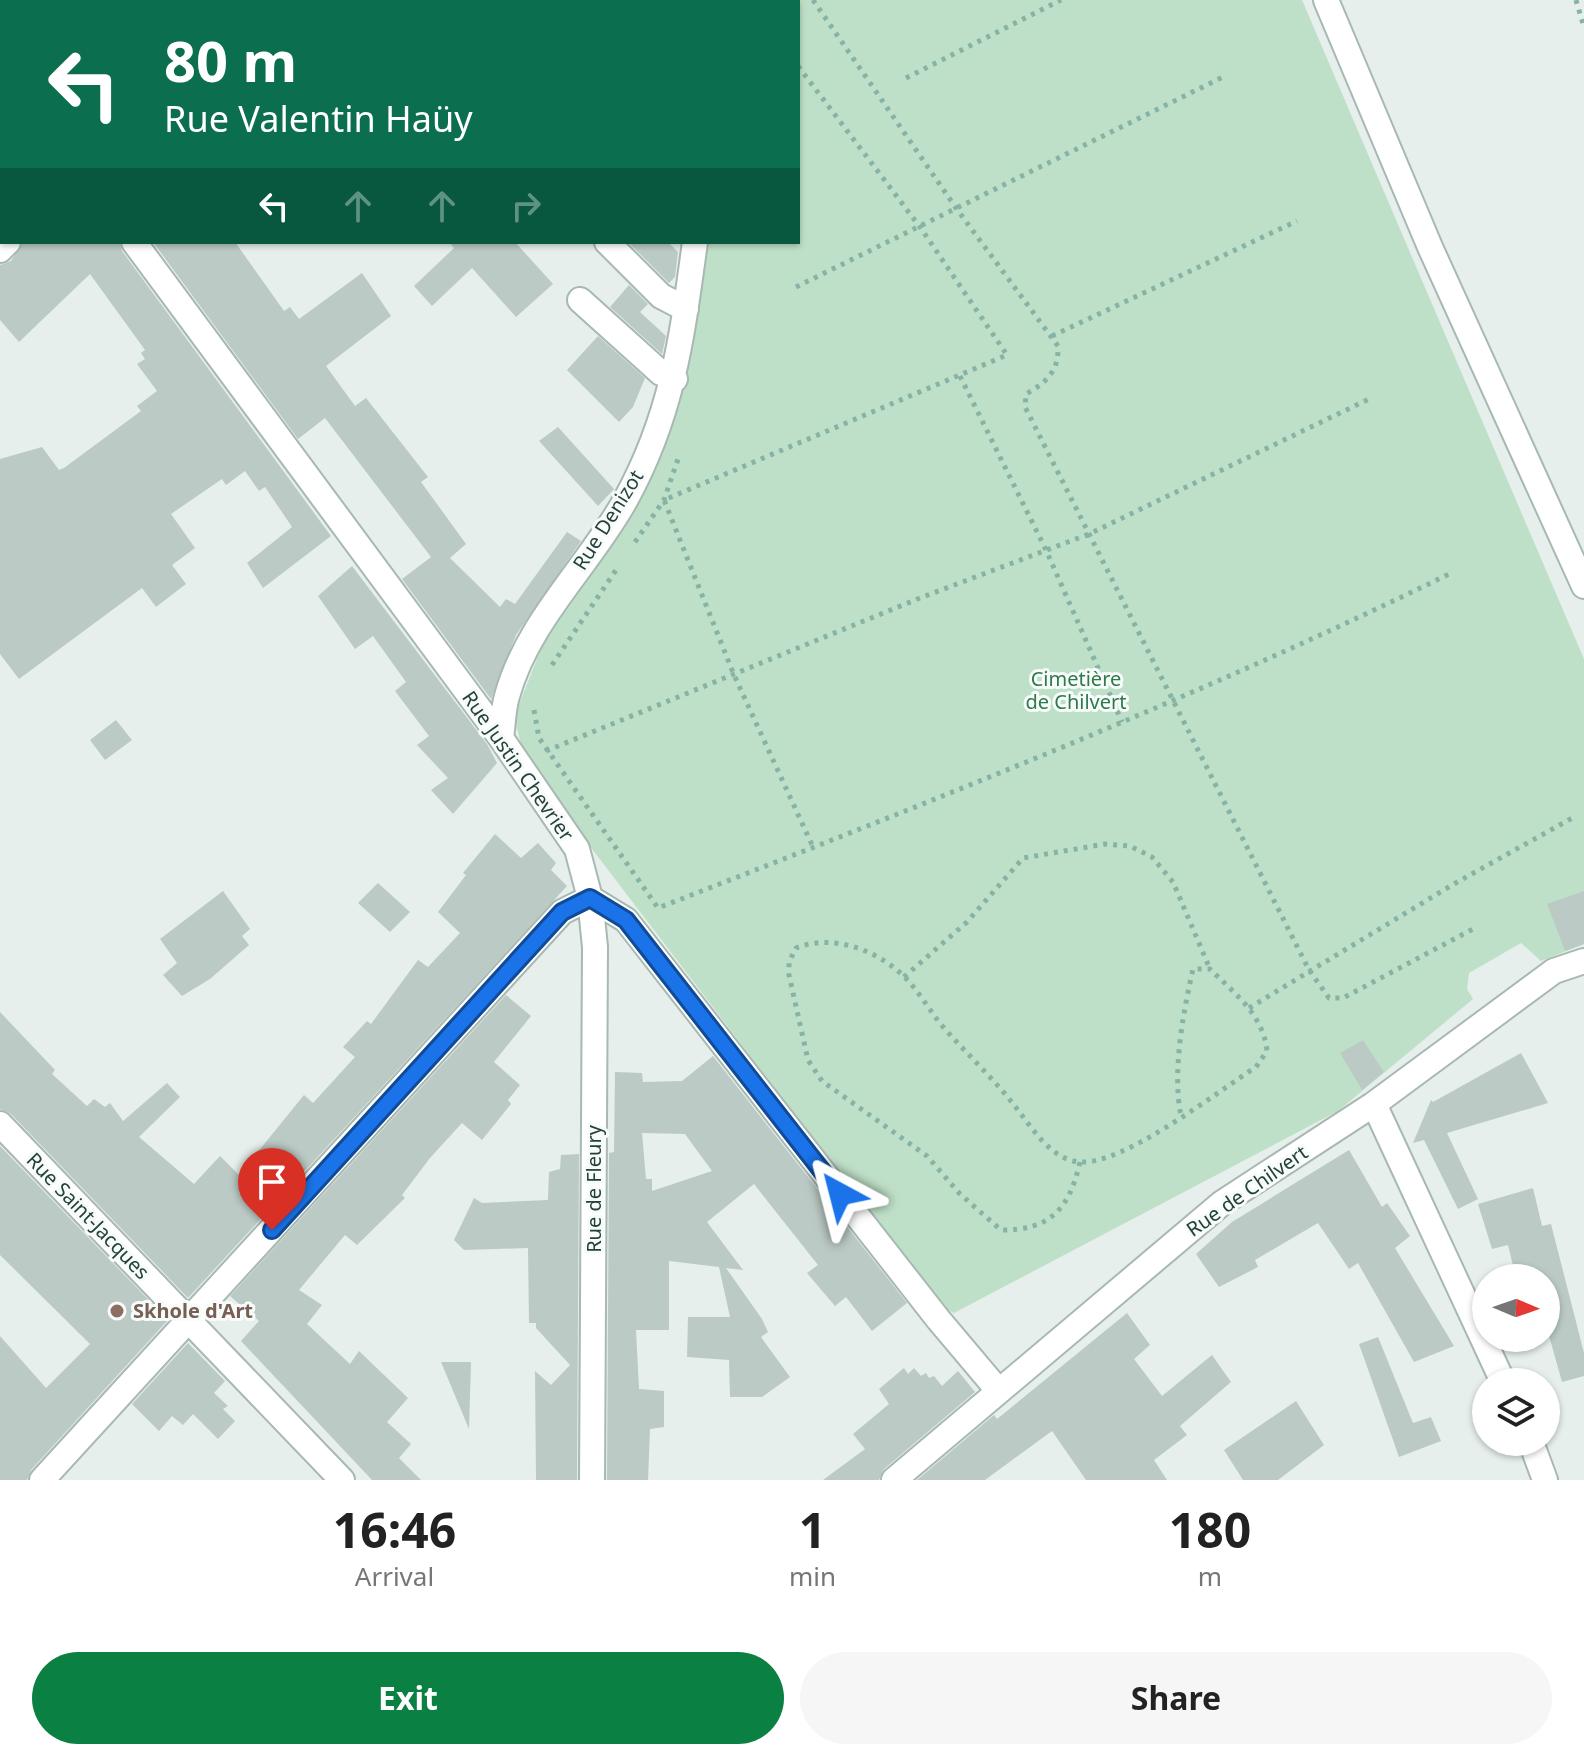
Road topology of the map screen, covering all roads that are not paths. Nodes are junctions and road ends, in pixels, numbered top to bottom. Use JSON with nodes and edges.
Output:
{"nodes":[{"id":1,"x":1326,"y":0,"type":"edge"},
{"id":2,"x":135,"y":244,"type":"edge"},
{"id":3,"x":609,"y":244,"type":"edge"},
{"id":4,"x":695,"y":244,"type":"edge"},
{"id":5,"x":580,"y":300,"type":"dead end"},
{"id":6,"x":686,"y":309,"type":"junction"},
{"id":7,"x":675,"y":379,"type":"junction"},
{"id":8,"x":1584,"y":586,"type":"edge"},
{"id":9,"x":501,"y":738,"type":"junction"},
{"id":10,"x":590,"y":898,"type":"junction"},
{"id":11,"x":1584,"y":961,"type":"edge"},
{"id":12,"x":1374,"y":1104,"type":"junction"},
{"id":13,"x":0,"y":1124,"type":"edge"},
{"id":14,"x":189,"y":1320,"type":"junction"},
{"id":15,"x":1497,"y":1368,"type":"edge"},
{"id":16,"x":997,"y":1389,"type":"junction"},
{"id":17,"x":1536,"y":1456,"type":"edge"},
{"id":18,"x":332,"y":1477,"type":"edge"},
{"id":19,"x":42,"y":1480,"type":"edge"},
{"id":20,"x":592,"y":1480,"type":"edge"},
{"id":21,"x":894,"y":1480,"type":"edge"},
{"id":22,"x":1545,"y":1480,"type":"edge"}],
"edges":[{"from":1,"to":8,"type":"street"},
{"from":2,"to":9,"type":"street","name":"Rue Justin Chevrier"},
{"from":3,"to":6,"type":"street"},
{"from":4,"to":6,"type":"street","name":"Rue Denizot"},
{"from":5,"to":7,"type":"street"},
{"from":6,"to":7,"type":"street","name":"Rue Denizot"},
{"from":7,"to":9,"type":"street","name":"Rue Denizot"},
{"from":9,"to":10,"type":"street","name":"Rue Justin Chevrier"},
{"from":10,"to":14,"type":"street"},
{"from":10,"to":16,"type":"street"},
{"from":10,"to":20,"type":"street","name":"Rue de Fleury"},
{"from":11,"to":12,"type":"street","name":"Rue de Chilvert"},
{"from":12,"to":15,"type":"street"},
{"from":12,"to":16,"type":"street","name":"Rue de Chilvert"},
{"from":13,"to":14,"type":"street","name":"Rue Saint-Jacques"},
{"from":14,"to":18,"type":"street","name":"Rue Saint-Jacques"},
{"from":14,"to":19,"type":"street"},
{"from":16,"to":21,"type":"street","name":"Rue de Chilvert"},
{"from":17,"to":22,"type":"street"}]}
